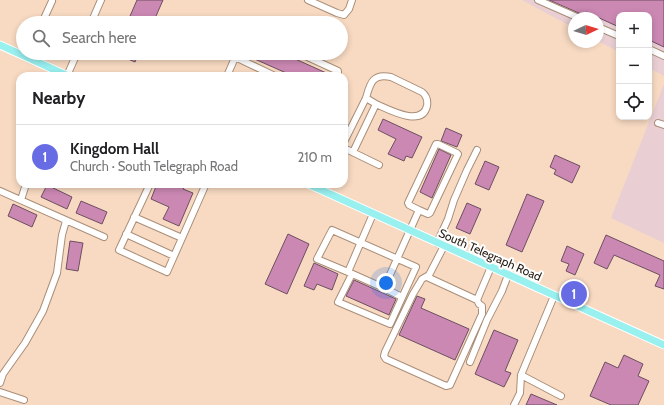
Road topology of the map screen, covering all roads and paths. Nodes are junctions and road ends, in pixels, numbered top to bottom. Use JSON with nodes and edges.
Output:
{"nodes":[{"id":1,"x":101,"y":0,"type":"edge"},
{"id":2,"x":308,"y":0,"type":"edge"},
{"id":3,"x":352,"y":0,"type":"edge"},
{"id":4,"x":538,"y":0,"type":"edge"},
{"id":5,"x":52,"y":1,"type":"dead end"},
{"id":6,"x":568,"y":13,"type":"edge"},
{"id":7,"x":45,"y":16,"type":"edge"},
{"id":8,"x":93,"y":16,"type":"edge"},
{"id":9,"x":604,"y":29,"type":"edge"},
{"id":10,"x":616,"y":35,"type":"edge"},
{"id":11,"x":0,"y":45,"type":"edge"},
{"id":12,"x":652,"y":50,"type":"edge"},
{"id":13,"x":16,"y":51,"type":"edge"},
{"id":14,"x":664,"y":56,"type":"edge"},
{"id":15,"x":37,"y":60,"type":"edge"},
{"id":16,"x":74,"y":60,"type":"edge"},
{"id":17,"x":234,"y":60,"type":"edge"},
{"id":18,"x":245,"y":60,"type":"edge"},
{"id":19,"x":314,"y":60,"type":"edge"},
{"id":20,"x":60,"y":72,"type":"edge"},
{"id":21,"x":69,"y":72,"type":"edge"},
{"id":22,"x":229,"y":72,"type":"edge"},
{"id":23,"x":268,"y":72,"type":"edge"},
{"id":24,"x":338,"y":72,"type":"edge"},
{"id":25,"x":366,"y":98,"type":"junction"},
{"id":26,"x":376,"y":104,"type":"junction"},
{"id":27,"x":348,"y":134,"type":"edge"},
{"id":28,"x":348,"y":150,"type":"edge"},
{"id":29,"x":477,"y":150,"type":"dead end"},
{"id":30,"x":353,"y":152,"type":"junction"},
{"id":31,"x":379,"y":165,"type":"dead end"},
{"id":32,"x":25,"y":188,"type":"edge"},
{"id":33,"x":148,"y":188,"type":"edge"},
{"id":34,"x":204,"y":188,"type":"edge"},
{"id":35,"x":323,"y":188,"type":"edge"},
{"id":36,"x":0,"y":191,"type":"edge"},
{"id":37,"x":21,"y":200,"type":"junction"},
{"id":38,"x":419,"y":210,"type":"junction"},
{"id":39,"x":373,"y":214,"type":"junction"},
{"id":40,"x":134,"y":217,"type":"junction"},
{"id":41,"x":66,"y":221,"type":"junction"},
{"id":42,"x":410,"y":231,"type":"junction"},
{"id":43,"x":126,"y":234,"type":"junction"},
{"id":44,"x":104,"y":237,"type":"dead end"},
{"id":45,"x":182,"y":238,"type":"junction"},
{"id":46,"x":361,"y":242,"type":"junction"},
{"id":47,"x":440,"y":244,"type":"junction"},
{"id":48,"x":174,"y":256,"type":"junction"},
{"id":49,"x":397,"y":258,"type":"junction"},
{"id":50,"x":490,"y":267,"type":"junction"},
{"id":51,"x":350,"y":273,"type":"junction"},
{"id":52,"x":508,"y":275,"type":"junction"},
{"id":53,"x":427,"y":277,"type":"junction"},
{"id":54,"x":384,"y":288,"type":"junction"},
{"id":55,"x":554,"y":296,"type":"junction"},
{"id":56,"x":402,"y":297,"type":"junction"},
{"id":57,"x":477,"y":300,"type":"junction"},
{"id":58,"x":664,"y":345,"type":"edge"},
{"id":59,"x":470,"y":362,"type":"dead end"},
{"id":60,"x":521,"y":375,"type":"junction"},
{"id":61,"x":0,"y":383,"type":"edge"},
{"id":62,"x":0,"y":392,"type":"edge"},
{"id":63,"x":561,"y":396,"type":"dead end"},
{"id":64,"x":24,"y":400,"type":"dead end"},
{"id":65,"x":514,"y":405,"type":"edge"}],
"edges":[{"from":1,"to":8,"type":"street"},
{"from":2,"to":3,"type":"street"},
{"from":4,"to":6,"type":"street"},
{"from":5,"to":7,"type":"street"},
{"from":9,"to":10,"type":"street"},
{"from":11,"to":13,"type":"main road"},
{"from":12,"to":14,"type":"street"},
{"from":15,"to":20,"type":"main road"},
{"from":16,"to":21,"type":"street"},
{"from":17,"to":22,"type":"street"},
{"from":18,"to":23,"type":"street"},
{"from":19,"to":24,"type":"street"},
{"from":25,"to":26,"type":"street"},
{"from":25,"to":26,"type":"street"},
{"from":25,"to":27,"type":"street"},
{"from":26,"to":30,"type":"street"},
{"from":28,"to":30,"type":"street"},
{"from":29,"to":47,"type":"street"},
{"from":30,"to":31,"type":"street"},
{"from":32,"to":37,"type":"street"},
{"from":33,"to":40,"type":"street"},
{"from":34,"to":45,"type":"street"},
{"from":35,"to":39,"type":"main road","name":"South Telegraph Road"},
{"from":36,"to":37,"type":"street"},
{"from":37,"to":41,"type":"street"},
{"from":38,"to":38,"type":"street"},
{"from":38,"to":42,"type":"street"},
{"from":39,"to":42,"type":"main road","name":"South Telegraph Road"},
{"from":39,"to":46,"type":"street"},
{"from":40,"to":43,"type":"street"},
{"from":40,"to":45,"type":"street"},
{"from":41,"to":44,"type":"street"},
{"from":41,"to":61,"type":"street"},
{"from":42,"to":47,"type":"main road","name":"South Telegraph Road"},
{"from":42,"to":49,"type":"street"},
{"from":43,"to":48,"type":"street"},
{"from":43,"to":48,"type":"street"},
{"from":45,"to":48,"type":"street"},
{"from":46,"to":49,"type":"street"},
{"from":46,"to":51,"type":"street"},
{"from":46,"to":51,"type":"street"},
{"from":47,"to":50,"type":"main road","name":"South Telegraph Road"},
{"from":47,"to":53,"type":"street"},
{"from":49,"to":54,"type":"street"},
{"from":49,"to":56,"type":"street"},
{"from":50,"to":52,"type":"main road","name":"South Telegraph Road"},
{"from":50,"to":57,"type":"street"},
{"from":51,"to":54,"type":"street"},
{"from":51,"to":56,"type":"street"},
{"from":52,"to":55,"type":"main road","name":"South Telegraph Road"},
{"from":52,"to":59,"type":"street"},
{"from":53,"to":57,"type":"street"},
{"from":53,"to":57,"type":"street"},
{"from":54,"to":56,"type":"street"},
{"from":55,"to":58,"type":"main road","name":"South Telegraph Road"},
{"from":55,"to":60,"type":"street"},
{"from":60,"to":63,"type":"street"},
{"from":60,"to":65,"type":"street"},
{"from":62,"to":64,"type":"street"}]}
